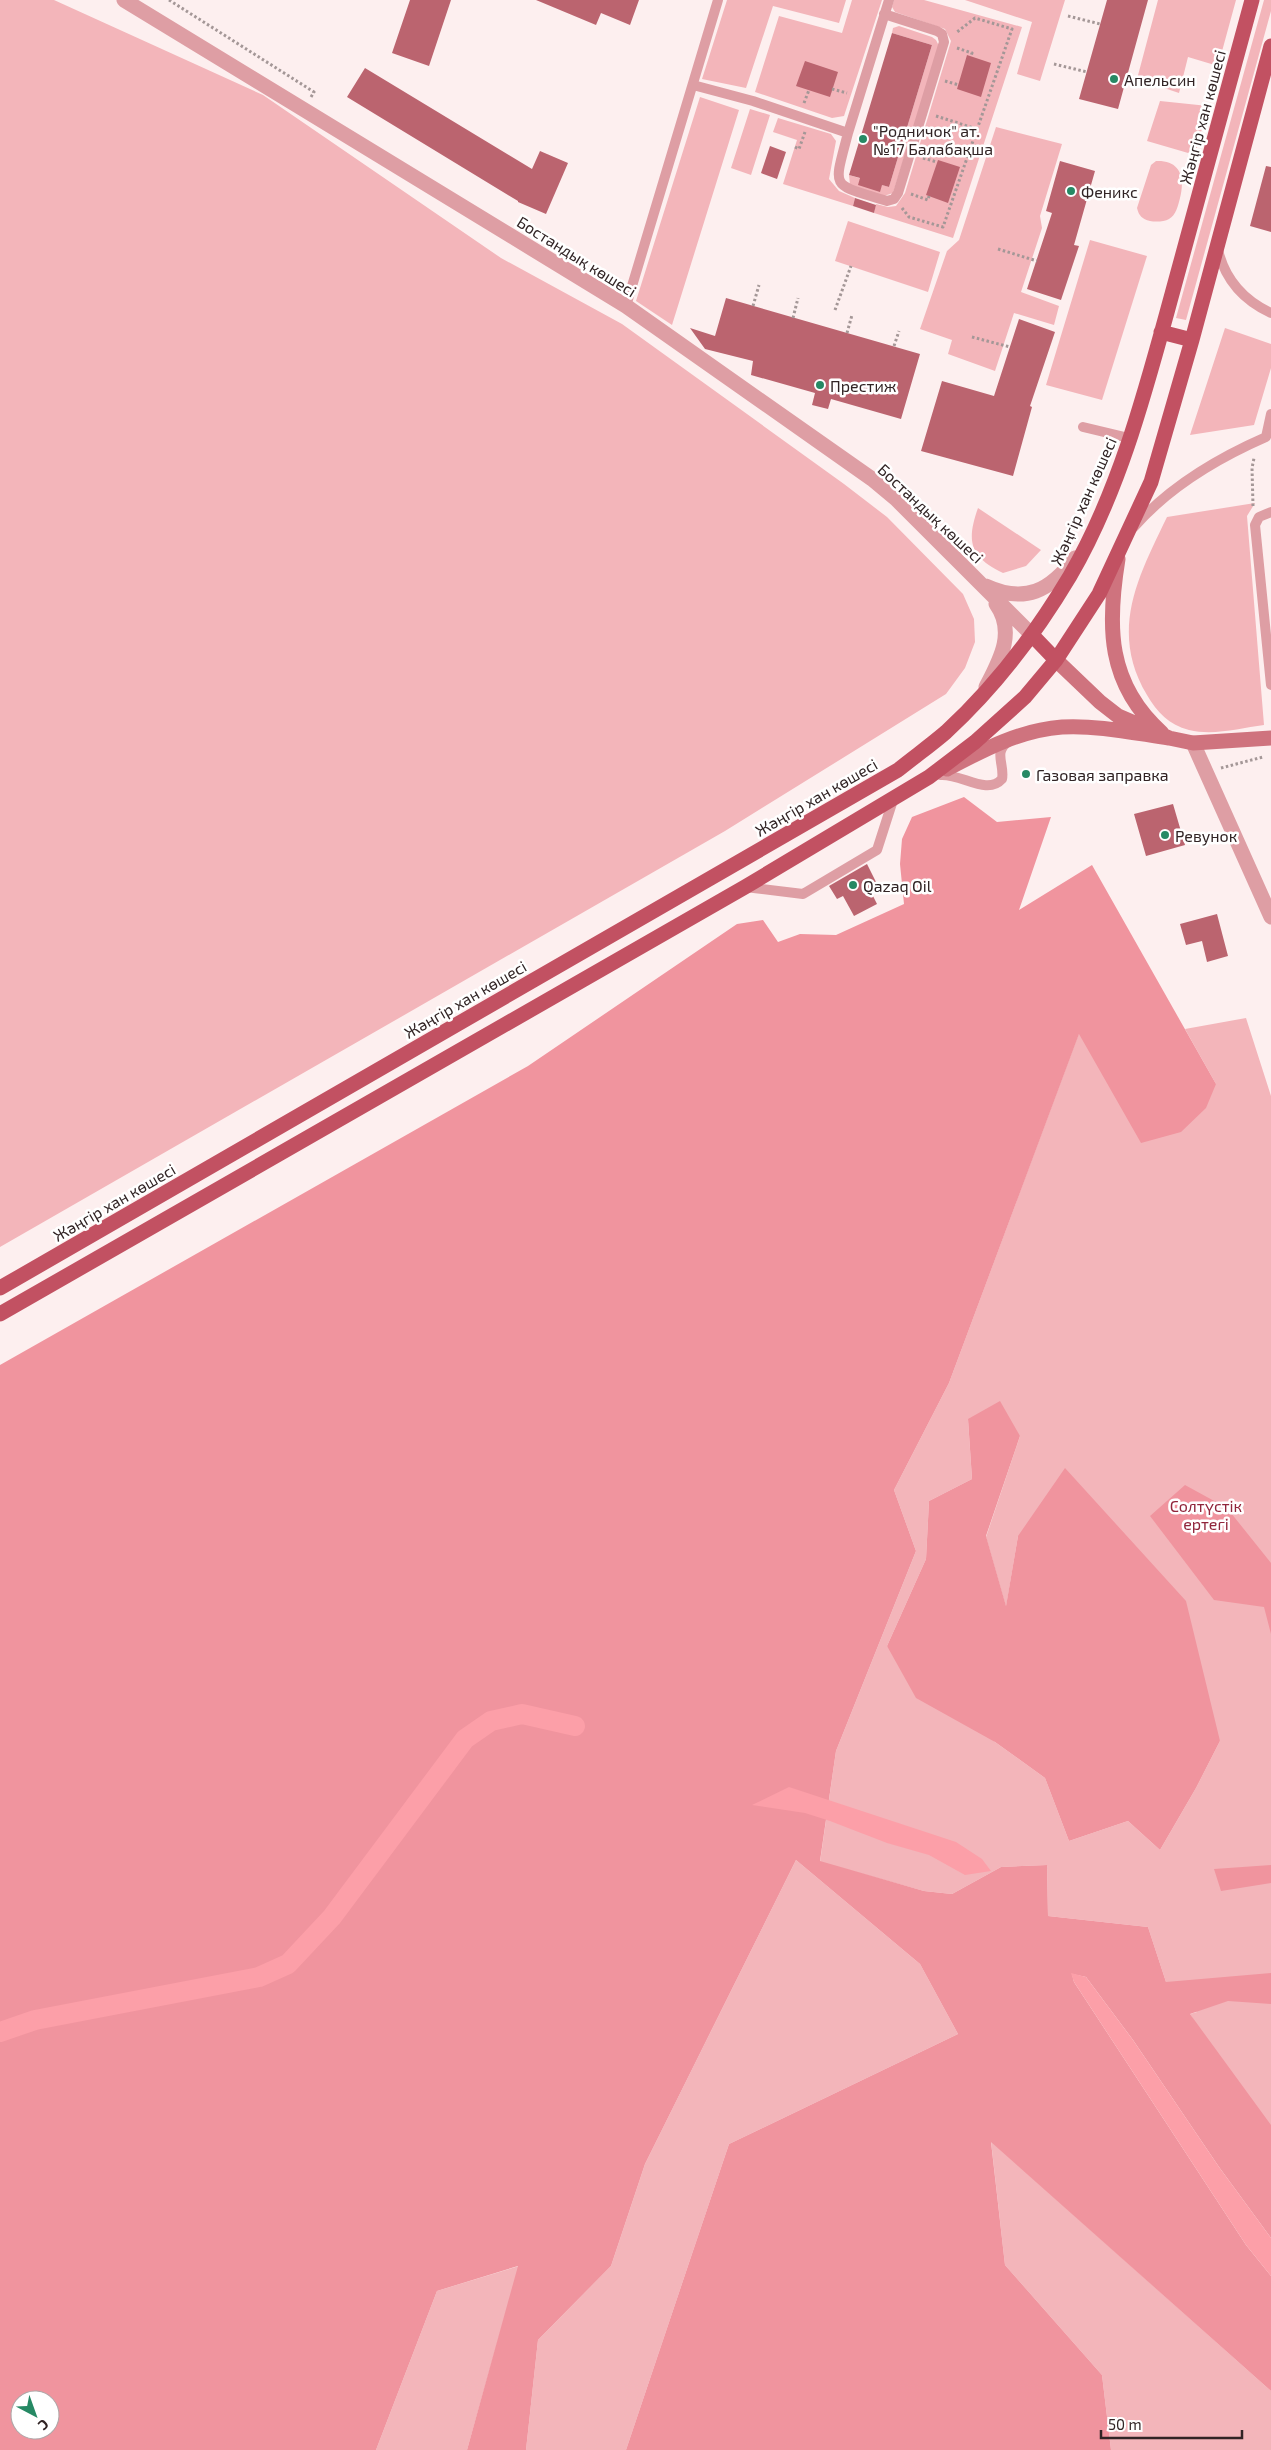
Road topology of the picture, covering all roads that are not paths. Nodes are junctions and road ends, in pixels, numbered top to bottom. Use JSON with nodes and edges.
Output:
{"nodes":[{"id":1,"x":124,"y":0,"type":"edge"},
{"id":2,"x":718,"y":0,"type":"edge"},
{"id":3,"x":889,"y":0,"type":"edge"},
{"id":4,"x":1252,"y":0,"type":"edge"},
{"id":5,"x":884,"y":14,"type":"junction"},
{"id":6,"x":1271,"y":46,"type":"edge"},
{"id":7,"x":693,"y":85,"type":"junction"},
{"id":8,"x":848,"y":133,"type":"junction"},
{"id":9,"x":1217,"y":246,"type":"junction"},
{"id":10,"x":626,"y":306,"type":"junction"},
{"id":11,"x":1271,"y":313,"type":"edge"},
{"id":12,"x":1162,"y":332,"type":"junction"},
{"id":13,"x":1192,"y":340,"type":"junction"},
{"id":14,"x":1271,"y":414,"type":"edge"},
{"id":15,"x":1084,"y":427,"type":"dead end"},
{"id":16,"x":1265,"y":437,"type":"edge"},
{"id":17,"x":1129,"y":438,"type":"junction"},
{"id":18,"x":1271,"y":512,"type":"edge"},
{"id":19,"x":1088,"y":540,"type":"junction"},
{"id":20,"x":1123,"y":543,"type":"junction"},
{"id":21,"x":980,"y":583,"type":"junction"},
{"id":22,"x":1032,"y":635,"type":"junction"},
{"id":23,"x":1056,"y":660,"type":"junction"},
{"id":24,"x":1271,"y":685,"type":"edge"},
{"id":25,"x":978,"y":700,"type":"junction"},
{"id":26,"x":1015,"y":737,"type":"junction"},
{"id":27,"x":1169,"y":738,"type":"junction"},
{"id":28,"x":1271,"y":738,"type":"edge"},
{"id":29,"x":1193,"y":743,"type":"junction"},
{"id":30,"x":929,"y":777,"type":"junction"},
{"id":31,"x":894,"y":797,"type":"junction"},
{"id":32,"x":745,"y":887,"type":"junction"},
{"id":33,"x":1271,"y":916,"type":"edge"},
{"id":34,"x":0,"y":1288,"type":"edge"},
{"id":35,"x":0,"y":1314,"type":"edge"}],
"edges":[{"from":1,"to":10,"type":"street","name":"Бостандық көшесі"},
{"from":2,"to":7,"type":"lane"},
{"from":3,"to":5,"type":"lane"},
{"from":4,"to":12,"type":"main road","name":"Жәңгір хан көшесі"},
{"from":5,"to":8,"type":"lane"},
{"from":5,"to":8,"type":"lane"},
{"from":6,"to":9,"type":"main road"},
{"from":7,"to":8,"type":"lane"},
{"from":7,"to":10,"type":"lane"},
{"from":9,"to":11,"type":"lane"},
{"from":9,"to":13,"type":"main road"},
{"from":10,"to":21,"type":"street","name":"Бостандық көшесі"},
{"from":12,"to":13,"type":"main road"},
{"from":12,"to":17,"type":"main road","name":"Жәңгір хан көшесі"},
{"from":13,"to":20,"type":"main road"},
{"from":14,"to":16,"type":"lane"},
{"from":15,"to":17,"type":"lane"},
{"from":16,"to":20,"type":"lane"},
{"from":17,"to":19,"type":"main road","name":"Жәңгір хан көшесі"},
{"from":18,"to":24,"type":"lane"},
{"from":19,"to":21,"type":"street"},
{"from":19,"to":22,"type":"main road","name":"Жәңгір хан көшесі"},
{"from":20,"to":23,"type":"main road"},
{"from":20,"to":27,"type":"main road"},
{"from":21,"to":22,"type":"street"},
{"from":21,"to":25,"type":"street"},
{"from":22,"to":23,"type":"main road"},
{"from":22,"to":25,"type":"main road","name":"Жәңгір хан көшесі"},
{"from":23,"to":27,"type":"main road"},
{"from":23,"to":30,"type":"main road"},
{"from":25,"to":34,"type":"main road","name":"Жәңгір хан көшесі"},
{"from":26,"to":27,"type":"main road"},
{"from":26,"to":30,"type":"main road"},
{"from":26,"to":30,"type":"lane"},
{"from":27,"to":29,"type":"main road"},
{"from":28,"to":29,"type":"main road"},
{"from":29,"to":33,"type":"street"},
{"from":30,"to":31,"type":"main road"},
{"from":31,"to":32,"type":"main road"},
{"from":31,"to":32,"type":"lane"},
{"from":32,"to":35,"type":"main road"}]}
